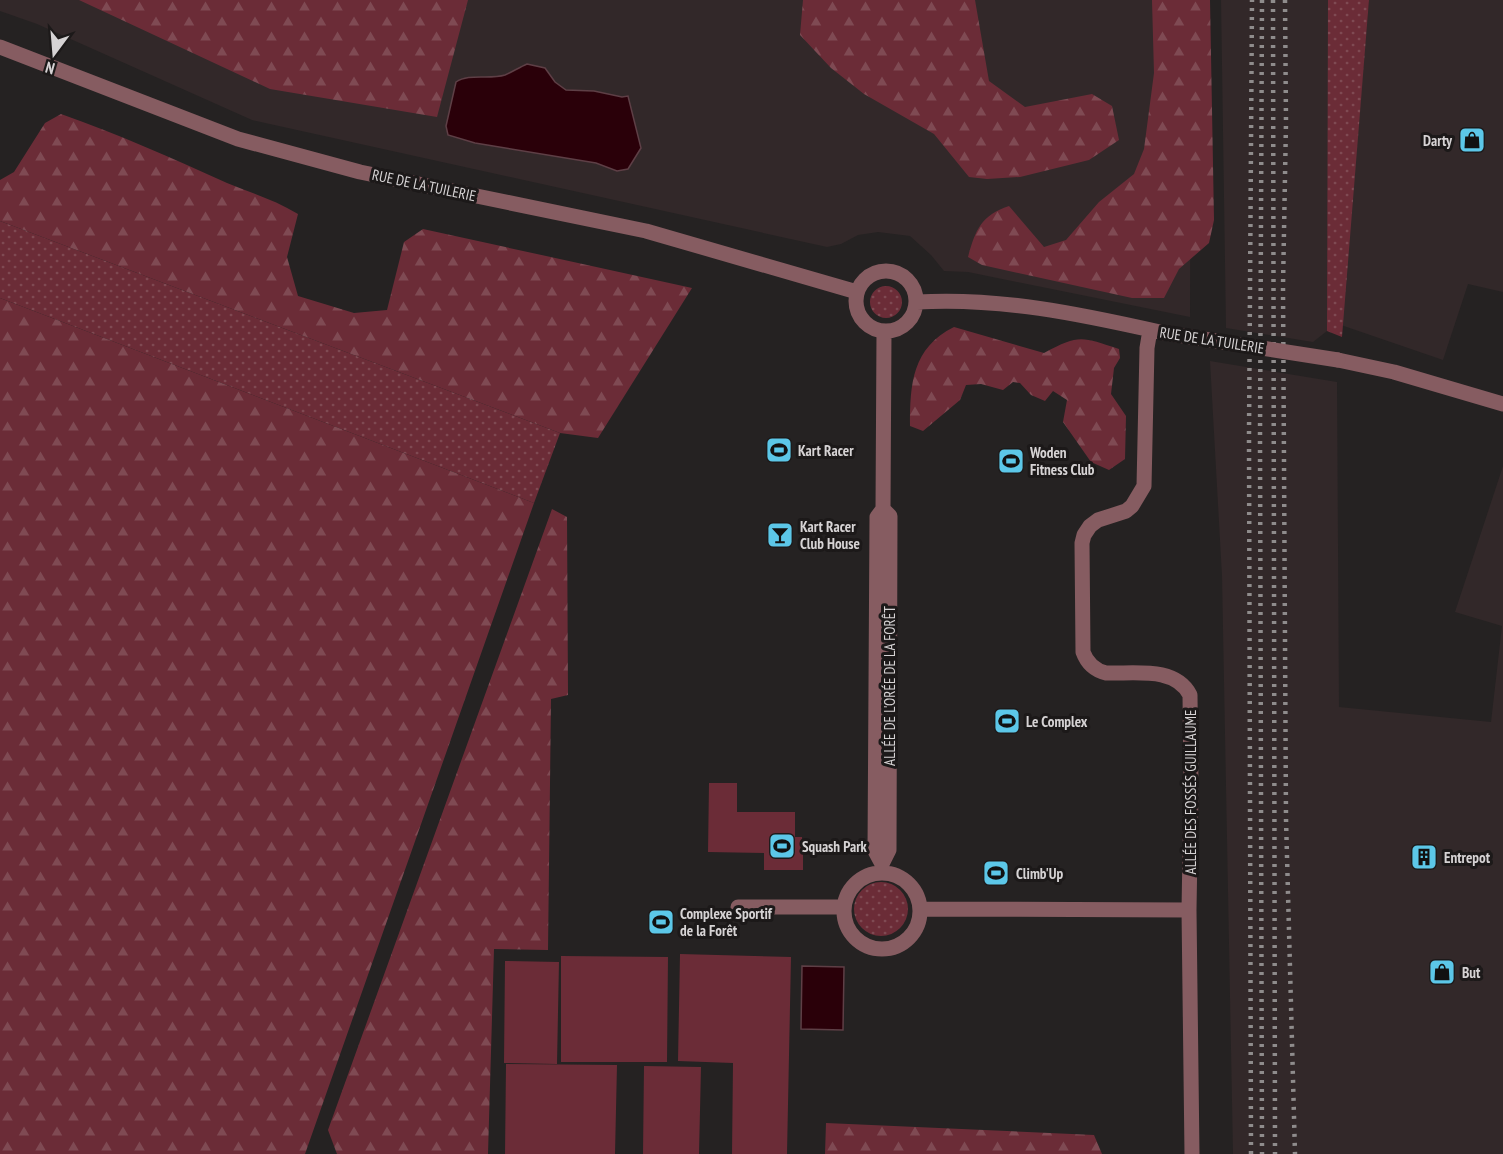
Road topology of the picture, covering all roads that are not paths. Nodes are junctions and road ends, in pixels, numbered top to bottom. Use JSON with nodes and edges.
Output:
{"nodes":[{"id":1,"x":0,"y":47,"type":"edge"},
{"id":2,"x":857,"y":292,"type":"junction"},
{"id":3,"x":917,"y":302,"type":"junction"},
{"id":4,"x":1158,"y":331,"type":"junction"},
{"id":5,"x":884,"y":332,"type":"junction"},
{"id":6,"x":1503,"y":404,"type":"edge"},
{"id":7,"x":882,"y":868,"type":"junction"},
{"id":8,"x":738,"y":907,"type":"dead end"},
{"id":9,"x":843,"y":907,"type":"junction"},
{"id":10,"x":920,"y":909,"type":"junction"},
{"id":11,"x":1189,"y":910,"type":"junction"},
{"id":12,"x":1192,"y":1154,"type":"edge"}],
"edges":[{"from":1,"to":2,"type":"street","name":"RUE DE LA TUILERIE"},
{"from":2,"to":3,"type":"street"},
{"from":2,"to":5,"type":"street"},
{"from":3,"to":4,"type":"street","name":"RUE DE LA TUILERIE"},
{"from":3,"to":5,"type":"street"},
{"from":4,"to":6,"type":"street","name":"RUE DE LA TUILERIE","bridge":true},
{"from":4,"to":11,"type":"street","name":"ALLÉE DES FOSSÉS GUILLAUME"},
{"from":5,"to":7,"type":"street","name":"ALLÉE DE L'ORÉE DE LA FORÊT"},
{"from":7,"to":9,"type":"street"},
{"from":7,"to":10,"type":"street"},
{"from":8,"to":9,"type":"street"},
{"from":9,"to":10,"type":"street"},
{"from":10,"to":11,"type":"street"},
{"from":11,"to":12,"type":"street","name":"ALLÉE DES FOSSÉS GUILLAUME"}]}
